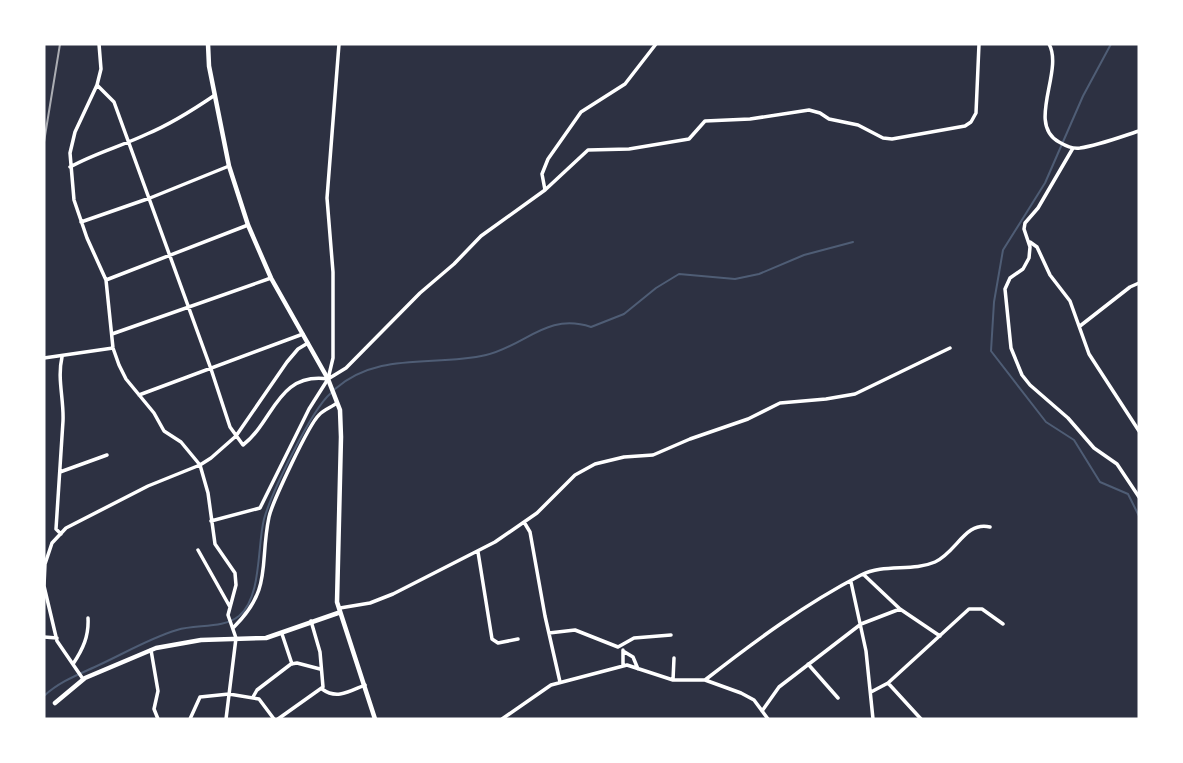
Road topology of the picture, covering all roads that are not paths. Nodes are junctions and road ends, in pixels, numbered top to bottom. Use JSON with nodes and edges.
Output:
{"nodes":[{"id":1,"x":99,"y":44,"type":"edge"},
{"id":2,"x":208,"y":44,"type":"edge"},
{"id":3,"x":339,"y":44,"type":"edge"},
{"id":4,"x":656,"y":44,"type":"edge"},
{"id":5,"x":979,"y":44,"type":"edge"},
{"id":6,"x":1049,"y":44,"type":"edge"},
{"id":7,"x":97,"y":85,"type":"junction"},
{"id":8,"x":215,"y":95,"type":"junction"},
{"id":9,"x":1139,"y":131,"type":"edge"},
{"id":10,"x":128,"y":141,"type":"junction"},
{"id":11,"x":1073,"y":148,"type":"junction"},
{"id":12,"x":229,"y":166,"type":"junction"},
{"id":13,"x":70,"y":167,"type":"junction"},
{"id":14,"x":545,"y":190,"type":"junction"},
{"id":15,"x":150,"y":198,"type":"junction"},
{"id":16,"x":81,"y":222,"type":"junction"},
{"id":17,"x":248,"y":225,"type":"junction"},
{"id":18,"x":1029,"y":242,"type":"junction"},
{"id":19,"x":169,"y":254,"type":"junction"},
{"id":20,"x":271,"y":278,"type":"junction"},
{"id":21,"x":106,"y":280,"type":"junction"},
{"id":22,"x":1139,"y":283,"type":"edge"},
{"id":23,"x":188,"y":307,"type":"junction"},
{"id":24,"x":1080,"y":326,"type":"junction"},
{"id":25,"x":112,"y":334,"type":"junction"},
{"id":26,"x":303,"y":334,"type":"junction"},
{"id":27,"x":308,"y":343,"type":"junction"},
{"id":28,"x":113,"y":348,"type":"junction"},
{"id":29,"x":950,"y":348,"type":"dead end"},
{"id":30,"x":62,"y":357,"type":"junction"},
{"id":31,"x":44,"y":358,"type":"edge"},
{"id":32,"x":211,"y":369,"type":"junction"},
{"id":33,"x":328,"y":379,"type":"junction"},
{"id":34,"x":139,"y":395,"type":"junction"},
{"id":35,"x":337,"y":403,"type":"junction"},
{"id":36,"x":1139,"y":431,"type":"edge"},
{"id":37,"x":236,"y":436,"type":"junction"},
{"id":38,"x":107,"y":455,"type":"dead end"},
{"id":39,"x":200,"y":465,"type":"junction"},
{"id":40,"x":60,"y":472,"type":"junction"},
{"id":41,"x":1139,"y":497,"type":"edge"},
{"id":42,"x":211,"y":521,"type":"junction"},
{"id":43,"x":524,"y":522,"type":"junction"},
{"id":44,"x":990,"y":527,"type":"dead end"},
{"id":45,"x":61,"y":534,"type":"junction"},
{"id":46,"x":198,"y":550,"type":"dead end"},
{"id":47,"x":477,"y":551,"type":"junction"},
{"id":48,"x":863,"y":574,"type":"junction"},
{"id":49,"x":851,"y":582,"type":"junction"},
{"id":50,"x":230,"y":607,"type":"junction"},
{"id":51,"x":900,"y":609,"type":"junction"},
{"id":52,"x":338,"y":611,"type":"junction"},
{"id":53,"x":88,"y":618,"type":"dead end"},
{"id":54,"x":311,"y":621,"type":"junction"},
{"id":55,"x":861,"y":624,"type":"junction"},
{"id":56,"x":1003,"y":624,"type":"dead end"},
{"id":57,"x":234,"y":627,"type":"junction"},
{"id":58,"x":282,"y":634,"type":"junction"},
{"id":59,"x":549,"y":634,"type":"junction"},
{"id":60,"x":671,"y":635,"type":"dead end"},
{"id":61,"x":940,"y":636,"type":"junction"},
{"id":62,"x":44,"y":637,"type":"edge"},
{"id":63,"x":57,"y":638,"type":"junction"},
{"id":64,"x":236,"y":638,"type":"junction"},
{"id":65,"x":518,"y":639,"type":"dead end"},
{"id":66,"x":623,"y":648,"type":"junction"},
{"id":67,"x":151,"y":650,"type":"junction"},
{"id":68,"x":674,"y":658,"type":"dead end"},
{"id":69,"x":73,"y":664,"type":"junction"},
{"id":70,"x":292,"y":664,"type":"junction"},
{"id":71,"x":807,"y":664,"type":"junction"},
{"id":72,"x":623,"y":666,"type":"junction"},
{"id":73,"x":320,"y":668,"type":"junction"},
{"id":74,"x":638,"y":669,"type":"junction"},
{"id":75,"x":82,"y":677,"type":"junction"},
{"id":76,"x":673,"y":680,"type":"junction"},
{"id":77,"x":705,"y":680,"type":"junction"},
{"id":78,"x":560,"y":682,"type":"junction"},
{"id":79,"x":888,"y":683,"type":"junction"},
{"id":80,"x":365,"y":685,"type":"junction"},
{"id":81,"x":322,"y":690,"type":"junction"},
{"id":82,"x":871,"y":692,"type":"junction"},
{"id":83,"x":229,"y":694,"type":"junction"},
{"id":84,"x":253,"y":697,"type":"junction"},
{"id":85,"x":838,"y":698,"type":"dead end"},
{"id":86,"x":55,"y":703,"type":"dead end"},
{"id":87,"x":762,"y":711,"type":"junction"},
{"id":88,"x":286,"y":717,"type":"edge"},
{"id":89,"x":158,"y":719,"type":"edge"},
{"id":90,"x":190,"y":719,"type":"edge"},
{"id":91,"x":226,"y":719,"type":"edge"},
{"id":92,"x":276,"y":719,"type":"edge"},
{"id":93,"x":375,"y":719,"type":"edge"},
{"id":94,"x":502,"y":719,"type":"edge"},
{"id":95,"x":768,"y":719,"type":"edge"},
{"id":96,"x":873,"y":719,"type":"edge"},
{"id":97,"x":921,"y":719,"type":"edge"}],
"edges":[{"from":1,"to":7,"type":"street"},
{"from":2,"to":8,"type":"street"},
{"from":3,"to":33,"type":"street"},
{"from":4,"to":14,"type":"street"},
{"from":5,"to":14,"type":"street"},
{"from":6,"to":11,"type":"street"},
{"from":7,"to":10,"type":"street"},
{"from":7,"to":13,"type":"street"},
{"from":8,"to":10,"type":"street"},
{"from":8,"to":12,"type":"street"},
{"from":9,"to":11,"type":"street"},
{"from":10,"to":13,"type":"street"},
{"from":10,"to":15,"type":"street"},
{"from":11,"to":18,"type":"street"},
{"from":12,"to":15,"type":"street"},
{"from":12,"to":17,"type":"street"},
{"from":13,"to":16,"type":"street"},
{"from":14,"to":33,"type":"street"},
{"from":15,"to":16,"type":"street"},
{"from":15,"to":19,"type":"street"},
{"from":16,"to":21,"type":"street"},
{"from":17,"to":19,"type":"street"},
{"from":17,"to":20,"type":"street"},
{"from":18,"to":24,"type":"street"},
{"from":18,"to":41,"type":"street"},
{"from":19,"to":21,"type":"street"},
{"from":19,"to":23,"type":"street"},
{"from":20,"to":23,"type":"street"},
{"from":20,"to":26,"type":"street"},
{"from":21,"to":25,"type":"street"},
{"from":22,"to":24,"type":"street"},
{"from":23,"to":25,"type":"street"},
{"from":23,"to":32,"type":"street"},
{"from":24,"to":36,"type":"street"},
{"from":25,"to":28,"type":"street"},
{"from":26,"to":27,"type":"street"},
{"from":26,"to":32,"type":"street"},
{"from":27,"to":33,"type":"street"},
{"from":27,"to":37,"type":"street"},
{"from":28,"to":30,"type":"street"},
{"from":28,"to":34,"type":"street"},
{"from":29,"to":43,"type":"street"},
{"from":30,"to":31,"type":"street"},
{"from":30,"to":40,"type":"street"},
{"from":32,"to":34,"type":"street"},
{"from":32,"to":37,"type":"street"},
{"from":33,"to":35,"type":"street"},
{"from":33,"to":37,"type":"street"},
{"from":33,"to":42,"type":"street"},
{"from":34,"to":39,"type":"street"},
{"from":35,"to":52,"type":"street"},
{"from":35,"to":57,"type":"street"},
{"from":37,"to":39,"type":"street"},
{"from":38,"to":40,"type":"street"},
{"from":39,"to":42,"type":"street"},
{"from":39,"to":45,"type":"street"},
{"from":40,"to":45,"type":"street"},
{"from":42,"to":50,"type":"street"},
{"from":43,"to":47,"type":"street"},
{"from":43,"to":59,"type":"street"},
{"from":44,"to":48,"type":"street"},
{"from":45,"to":63,"type":"street"},
{"from":46,"to":50,"type":"street"},
{"from":47,"to":52,"type":"street"},
{"from":47,"to":65,"type":"street"},
{"from":48,"to":49,"type":"street"},
{"from":48,"to":51,"type":"street"},
{"from":49,"to":55,"type":"street"},
{"from":49,"to":77,"type":"street"},
{"from":50,"to":57,"type":"street"},
{"from":51,"to":55,"type":"street"},
{"from":51,"to":61,"type":"street"},
{"from":52,"to":54,"type":"street"},
{"from":52,"to":80,"type":"street"},
{"from":53,"to":69,"type":"street"},
{"from":54,"to":58,"type":"street"},
{"from":54,"to":73,"type":"street"},
{"from":55,"to":71,"type":"street"},
{"from":55,"to":82,"type":"street"},
{"from":56,"to":61,"type":"street"},
{"from":57,"to":64,"type":"street"},
{"from":58,"to":64,"type":"street"},
{"from":58,"to":70,"type":"street"},
{"from":59,"to":66,"type":"street"},
{"from":59,"to":78,"type":"street"},
{"from":60,"to":66,"type":"street"},
{"from":61,"to":79,"type":"street"},
{"from":62,"to":63,"type":"street"},
{"from":63,"to":69,"type":"street"},
{"from":64,"to":67,"type":"street"},
{"from":64,"to":83,"type":"street"},
{"from":66,"to":72,"type":"street"},
{"from":66,"to":74,"type":"street"},
{"from":67,"to":75,"type":"street"},
{"from":67,"to":89,"type":"street"},
{"from":68,"to":76,"type":"street"},
{"from":69,"to":75,"type":"street"},
{"from":70,"to":73,"type":"street"},
{"from":70,"to":84,"type":"street"},
{"from":71,"to":85,"type":"street"},
{"from":71,"to":87,"type":"street"},
{"from":72,"to":74,"type":"street"},
{"from":72,"to":78,"type":"street"},
{"from":73,"to":81,"type":"street"},
{"from":74,"to":76,"type":"street"},
{"from":75,"to":86,"type":"street"},
{"from":76,"to":77,"type":"street"},
{"from":77,"to":87,"type":"street"},
{"from":78,"to":94,"type":"street"},
{"from":79,"to":82,"type":"street"},
{"from":79,"to":97,"type":"street"},
{"from":80,"to":81,"type":"street"},
{"from":80,"to":93,"type":"street"},
{"from":81,"to":88,"type":"street"},
{"from":82,"to":96,"type":"street"},
{"from":83,"to":84,"type":"street"},
{"from":83,"to":90,"type":"street"},
{"from":83,"to":91,"type":"street"},
{"from":84,"to":92,"type":"street"},
{"from":87,"to":95,"type":"street"},
{"from":88,"to":92,"type":"street"}]}
